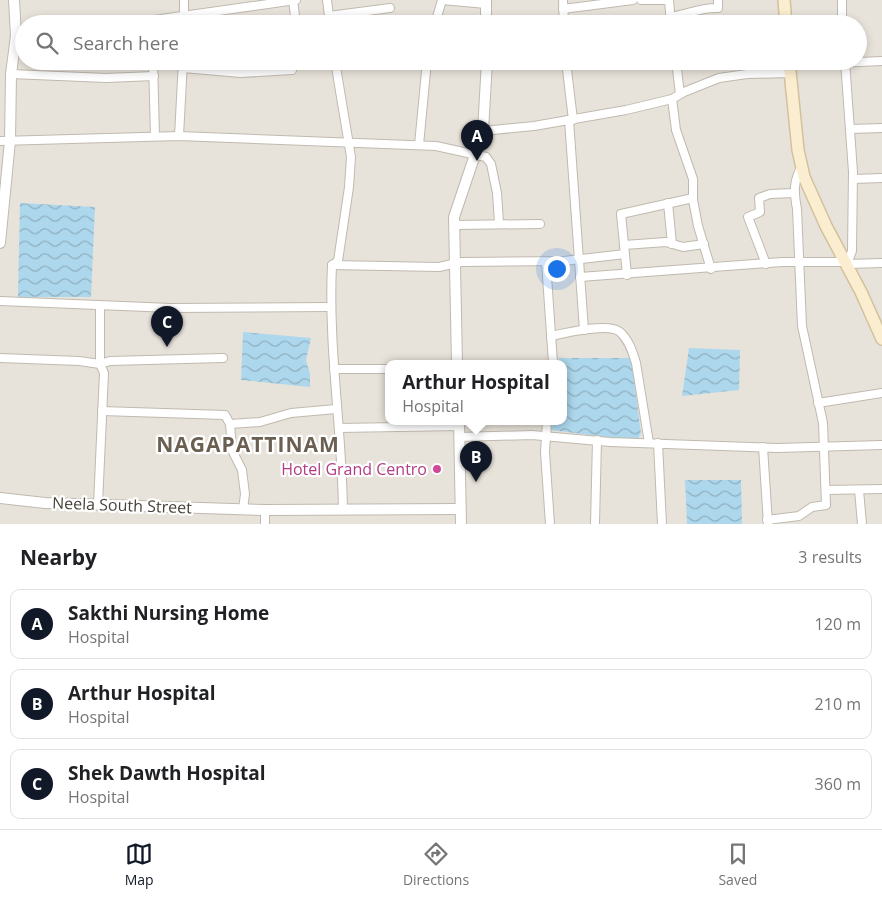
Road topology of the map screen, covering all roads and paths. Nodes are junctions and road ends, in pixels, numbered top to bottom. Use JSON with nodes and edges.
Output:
{"nodes":[{"id":1,"x":14,"y":0,"type":"edge"},
{"id":2,"x":184,"y":0,"type":"edge"},
{"id":3,"x":295,"y":0,"type":"edge"},
{"id":4,"x":327,"y":0,"type":"edge"},
{"id":5,"x":442,"y":0,"type":"edge"},
{"id":6,"x":563,"y":0,"type":"edge"},
{"id":7,"x":633,"y":0,"type":"edge"},
{"id":8,"x":641,"y":0,"type":"edge"},
{"id":9,"x":669,"y":0,"type":"edge"},
{"id":10,"x":718,"y":0,"type":"edge"},
{"id":11,"x":784,"y":0,"type":"edge"},
{"id":12,"x":842,"y":0,"type":"edge"},
{"id":13,"x":486,"y":2,"type":"edge"},
{"id":14,"x":390,"y":8,"type":"dead end"},
{"id":15,"x":563,"y":10,"type":"junction"},
{"id":16,"x":16,"y":15,"type":"edge"},
{"id":17,"x":184,"y":15,"type":"edge"},
{"id":18,"x":212,"y":15,"type":"edge"},
{"id":19,"x":296,"y":15,"type":"edge"},
{"id":20,"x":328,"y":15,"type":"edge"},
{"id":21,"x":354,"y":15,"type":"edge"},
{"id":22,"x":438,"y":15,"type":"edge"},
{"id":23,"x":486,"y":15,"type":"edge"},
{"id":24,"x":563,"y":15,"type":"edge"},
{"id":25,"x":670,"y":15,"type":"edge"},
{"id":26,"x":685,"y":15,"type":"edge"},
{"id":27,"x":785,"y":15,"type":"edge"},
{"id":28,"x":842,"y":15,"type":"edge"},
{"id":29,"x":15,"y":60,"type":"edge"},
{"id":30,"x":867,"y":61,"type":"edge"},
{"id":31,"x":882,"y":61,"type":"edge"},
{"id":32,"x":154,"y":70,"type":"edge"},
{"id":33,"x":183,"y":70,"type":"edge"},
{"id":34,"x":219,"y":70,"type":"edge"},
{"id":35,"x":292,"y":70,"type":"edge"},
{"id":36,"x":337,"y":70,"type":"edge"},
{"id":37,"x":426,"y":70,"type":"edge"},
{"id":38,"x":486,"y":70,"type":"edge"},
{"id":39,"x":567,"y":70,"type":"edge"},
{"id":40,"x":677,"y":70,"type":"edge"},
{"id":41,"x":768,"y":70,"type":"edge"},
{"id":42,"x":789,"y":70,"type":"edge"},
{"id":43,"x":846,"y":70,"type":"edge"},
{"id":44,"x":12,"y":74,"type":"junction"},
{"id":45,"x":154,"y":76,"type":"junction"},
{"id":46,"x":680,"y":94,"type":"junction"},
{"id":47,"x":672,"y":99,"type":"junction"},
{"id":48,"x":571,"y":120,"type":"junction"},
{"id":49,"x":882,"y":128,"type":"edge"},
{"id":50,"x":850,"y":129,"type":"junction"},
{"id":51,"x":483,"y":131,"type":"junction"},
{"id":52,"x":155,"y":136,"type":"junction"},
{"id":53,"x":178,"y":136,"type":"junction"},
{"id":54,"x":5,"y":141,"type":"edge"},
{"id":55,"x":348,"y":142,"type":"junction"},
{"id":56,"x":420,"y":144,"type":"junction"},
{"id":57,"x":473,"y":156,"type":"junction"},
{"id":58,"x":4,"y":167,"type":"edge"},
{"id":59,"x":802,"y":167,"type":"junction"},
{"id":60,"x":882,"y":178,"type":"edge"},
{"id":61,"x":853,"y":179,"type":"junction"},
{"id":62,"x":794,"y":193,"type":"junction"},
{"id":63,"x":693,"y":198,"type":"junction"},
{"id":64,"x":668,"y":203,"type":"junction"},
{"id":65,"x":499,"y":223,"type":"junction"},
{"id":66,"x":455,"y":224,"type":"junction"},
{"id":67,"x":540,"y":224,"type":"dead end"},
{"id":68,"x":1,"y":226,"type":"edge"},
{"id":69,"x":0,"y":243,"type":"edge"},
{"id":70,"x":672,"y":244,"type":"junction"},
{"id":71,"x":704,"y":244,"type":"junction"},
{"id":72,"x":624,"y":245,"type":"junction"},
{"id":73,"x":625,"y":254,"type":"junction"},
{"id":74,"x":577,"y":259,"type":"junction"},
{"id":75,"x":546,"y":262,"type":"junction"},
{"id":76,"x":800,"y":262,"type":"junction"},
{"id":77,"x":847,"y":263,"type":"junction"},
{"id":78,"x":882,"y":263,"type":"edge"},
{"id":79,"x":456,"y":264,"type":"junction"},
{"id":80,"x":766,"y":264,"type":"junction"},
{"id":81,"x":332,"y":266,"type":"junction"},
{"id":82,"x":711,"y":269,"type":"junction"},
{"id":83,"x":627,"y":275,"type":"junction"},
{"id":84,"x":580,"y":277,"type":"junction"},
{"id":85,"x":0,"y":301,"type":"edge"},
{"id":86,"x":100,"y":306,"type":"junction"},
{"id":87,"x":331,"y":307,"type":"junction"},
{"id":88,"x":584,"y":330,"type":"junction"},
{"id":89,"x":551,"y":336,"type":"junction"},
{"id":90,"x":882,"y":339,"type":"edge"},
{"id":91,"x":0,"y":358,"type":"edge"},
{"id":92,"x":223,"y":358,"type":"dead end"},
{"id":93,"x":458,"y":360,"type":"edge"},
{"id":94,"x":552,"y":360,"type":"edge"},
{"id":95,"x":100,"y":364,"type":"junction"},
{"id":96,"x":334,"y":369,"type":"junction"},
{"id":97,"x":385,"y":369,"type":"edge"},
{"id":98,"x":882,"y":394,"type":"edge"},
{"id":99,"x":818,"y":403,"type":"junction"},
{"id":100,"x":336,"y":409,"type":"junction"},
{"id":101,"x":102,"y":411,"type":"junction"},
{"id":102,"x":230,"y":424,"type":"junction"},
{"id":103,"x":411,"y":425,"type":"edge"},
{"id":104,"x":459,"y":425,"type":"edge"},
{"id":105,"x":546,"y":425,"type":"edge"},
{"id":106,"x":339,"y":428,"type":"junction"},
{"id":107,"x":545,"y":436,"type":"junction"},
{"id":108,"x":459,"y":437,"type":"junction"},
{"id":109,"x":597,"y":440,"type":"junction"},
{"id":110,"x":654,"y":443,"type":"junction"},
{"id":111,"x":882,"y":446,"type":"edge"},
{"id":112,"x":763,"y":447,"type":"junction"},
{"id":113,"x":824,"y":447,"type":"junction"},
{"id":114,"x":882,"y":489,"type":"edge"},
{"id":115,"x":826,"y":490,"type":"junction"},
{"id":116,"x":859,"y":490,"type":"junction"},
{"id":117,"x":0,"y":498,"type":"edge"},
{"id":118,"x":98,"y":504,"type":"junction"},
{"id":119,"x":460,"y":508,"type":"junction"},
{"id":120,"x":243,"y":509,"type":"junction"},
{"id":121,"x":265,"y":510,"type":"junction"},
{"id":122,"x":343,"y":510,"type":"junction"},
{"id":123,"x":767,"y":522,"type":"edge"},
{"id":124,"x":265,"y":524,"type":"edge"},
{"id":125,"x":461,"y":524,"type":"edge"},
{"id":126,"x":550,"y":524,"type":"edge"},
{"id":127,"x":595,"y":524,"type":"edge"},
{"id":128,"x":662,"y":524,"type":"edge"},
{"id":129,"x":862,"y":524,"type":"edge"}],
"edges":[{"from":1,"to":16,"type":"street"},
{"from":2,"to":17,"type":"street"},
{"from":3,"to":18,"type":"street"},
{"from":3,"to":19,"type":"street"},
{"from":4,"to":20,"type":"street"},
{"from":5,"to":13,"type":"street"},
{"from":5,"to":22,"type":"street"},
{"from":6,"to":15,"type":"street"},
{"from":7,"to":15,"type":"street"},
{"from":8,"to":9,"type":"street"},
{"from":9,"to":25,"type":"street"},
{"from":10,"to":26,"type":"street"},
{"from":11,"to":27,"type":"main road"},
{"from":12,"to":28,"type":"street"},
{"from":13,"to":23,"type":"street"},
{"from":14,"to":21,"type":"street"},
{"from":15,"to":24,"type":"street"},
{"from":29,"to":44,"type":"street"},
{"from":30,"to":31,"type":"street"},
{"from":32,"to":45,"type":"street"},
{"from":33,"to":53,"type":"street"},
{"from":34,"to":35,"type":"street"},
{"from":36,"to":55,"type":"street"},
{"from":37,"to":56,"type":"street"},
{"from":38,"to":51,"type":"street"},
{"from":39,"to":48,"type":"street"},
{"from":40,"to":46,"type":"street"},
{"from":41,"to":46,"type":"street"},
{"from":42,"to":59,"type":"main road"},
{"from":43,"to":50,"type":"street"},
{"from":44,"to":45,"type":"street"},
{"from":44,"to":54,"type":"street"},
{"from":45,"to":52,"type":"street"},
{"from":46,"to":47,"type":"street"},
{"from":47,"to":48,"type":"street"},
{"from":47,"to":63,"type":"street"},
{"from":48,"to":51,"type":"street"},
{"from":48,"to":74,"type":"street"},
{"from":49,"to":50,"type":"street"},
{"from":50,"to":61,"type":"street"},
{"from":51,"to":57,"type":"street"},
{"from":52,"to":53,"type":"street"},
{"from":52,"to":54,"type":"street"},
{"from":53,"to":55,"type":"street"},
{"from":54,"to":58,"type":"street"},
{"from":55,"to":56,"type":"street"},
{"from":55,"to":81,"type":"street"},
{"from":56,"to":57,"type":"street"},
{"from":57,"to":65,"type":"street"},
{"from":57,"to":66,"type":"street"},
{"from":58,"to":68,"type":"street"},
{"from":59,"to":62,"type":"street"},
{"from":59,"to":77,"type":"main road"},
{"from":60,"to":61,"type":"street"},
{"from":61,"to":77,"type":"street"},
{"from":62,"to":76,"type":"street"},
{"from":62,"to":80,"type":"street"},
{"from":63,"to":64,"type":"street"},
{"from":63,"to":71,"type":"street"},
{"from":64,"to":70,"type":"street"},
{"from":64,"to":72,"type":"street"},
{"from":65,"to":66,"type":"street"},
{"from":65,"to":67,"type":"street"},
{"from":66,"to":79,"type":"street"},
{"from":68,"to":69,"type":"street"},
{"from":70,"to":71,"type":"street"},
{"from":70,"to":72,"type":"street"},
{"from":71,"to":82,"type":"street"},
{"from":72,"to":73,"type":"street"},
{"from":73,"to":74,"type":"street"},
{"from":73,"to":83,"type":"street"},
{"from":74,"to":75,"type":"street"},
{"from":74,"to":84,"type":"street"},
{"from":75,"to":79,"type":"street"},
{"from":75,"to":89,"type":"street"},
{"from":76,"to":77,"type":"street"},
{"from":76,"to":80,"type":"street"},
{"from":76,"to":99,"type":"street"},
{"from":77,"to":78,"type":"street"},
{"from":77,"to":90,"type":"main road"},
{"from":79,"to":81,"type":"street"},
{"from":79,"to":93,"type":"street"},
{"from":80,"to":82,"type":"street"},
{"from":81,"to":87,"type":"street"},
{"from":82,"to":83,"type":"street"},
{"from":83,"to":84,"type":"street"},
{"from":84,"to":88,"type":"street"},
{"from":85,"to":86,"type":"street"},
{"from":86,"to":87,"type":"street"},
{"from":86,"to":95,"type":"street"},
{"from":87,"to":96,"type":"street"},
{"from":88,"to":89,"type":"street"},
{"from":88,"to":110,"type":"street"},
{"from":89,"to":94,"type":"street"},
{"from":91,"to":95,"type":"street"},
{"from":92,"to":95,"type":"street"},
{"from":95,"to":101,"type":"street"},
{"from":96,"to":97,"type":"street"},
{"from":96,"to":100,"type":"street"},
{"from":98,"to":99,"type":"street"},
{"from":99,"to":113,"type":"street"},
{"from":100,"to":102,"type":"street"},
{"from":100,"to":106,"type":"street"},
{"from":101,"to":102,"type":"street"},
{"from":101,"to":118,"type":"street"},
{"from":102,"to":120,"type":"street"},
{"from":103,"to":106,"type":"street"},
{"from":104,"to":108,"type":"street"},
{"from":105,"to":107,"type":"street"},
{"from":106,"to":122,"type":"street"},
{"from":107,"to":108,"type":"street"},
{"from":107,"to":109,"type":"street"},
{"from":107,"to":126,"type":"street"},
{"from":108,"to":119,"type":"street"},
{"from":109,"to":110,"type":"street"},
{"from":109,"to":127,"type":"street"},
{"from":110,"to":112,"type":"street"},
{"from":110,"to":128,"type":"street"},
{"from":111,"to":113,"type":"street"},
{"from":112,"to":113,"type":"street"},
{"from":112,"to":123,"type":"street"},
{"from":113,"to":115,"type":"street"},
{"from":114,"to":116,"type":"street"},
{"from":115,"to":116,"type":"street"},
{"from":115,"to":123,"type":"street"},
{"from":116,"to":129,"type":"street"},
{"from":117,"to":118,"type":"street","name":"Neela South Street"},
{"from":118,"to":120,"type":"street","name":"Neela South Street"},
{"from":119,"to":122,"type":"street","name":"Neela South Street"},
{"from":119,"to":125,"type":"street"},
{"from":120,"to":121,"type":"street","name":"Neela South Street"},
{"from":121,"to":122,"type":"street","name":"Neela South Street"},
{"from":121,"to":124,"type":"street"}]}
